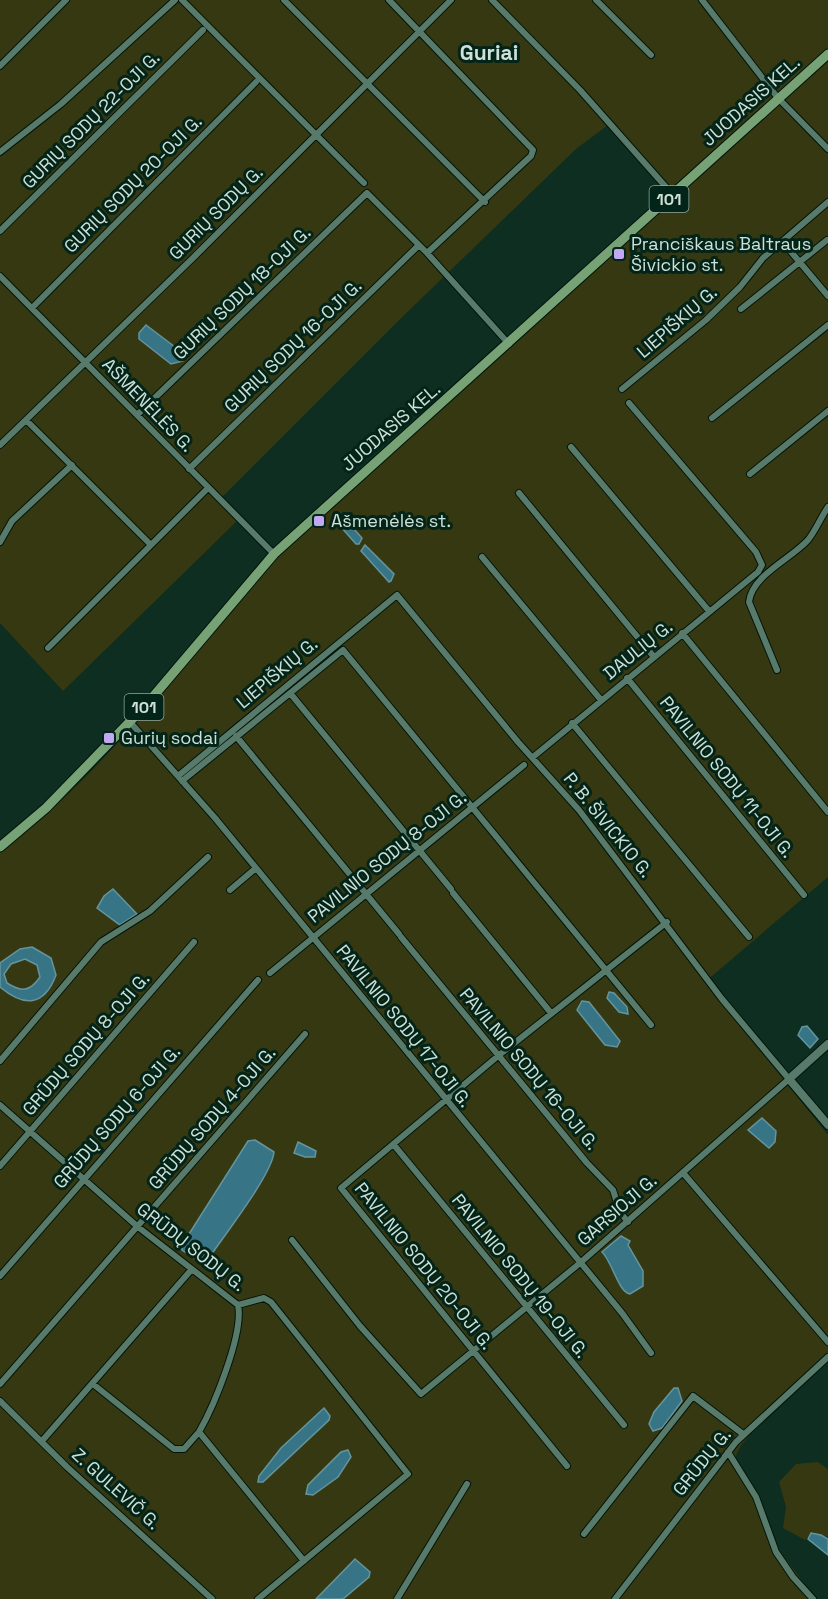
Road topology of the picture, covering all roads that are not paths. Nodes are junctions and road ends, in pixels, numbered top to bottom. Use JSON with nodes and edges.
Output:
{"nodes":[{"id":1,"x":66,"y":0,"type":"edge"},
{"id":2,"x":175,"y":0,"type":"edge"},
{"id":3,"x":182,"y":0,"type":"edge"},
{"id":4,"x":284,"y":0,"type":"edge"},
{"id":5,"x":389,"y":0,"type":"edge"},
{"id":6,"x":451,"y":0,"type":"edge"},
{"id":7,"x":492,"y":0,"type":"edge"},
{"id":8,"x":596,"y":0,"type":"edge"},
{"id":9,"x":702,"y":0,"type":"edge"},
{"id":10,"x":203,"y":30,"type":"dead end"},
{"id":11,"x":420,"y":30,"type":"junction"},
{"id":12,"x":828,"y":54,"type":"edge"},
{"id":13,"x":651,"y":55,"type":"dead end"},
{"id":14,"x":0,"y":66,"type":"edge"},
{"id":15,"x":256,"y":82,"type":"dead end"},
{"id":16,"x":368,"y":83,"type":"junction"},
{"id":17,"x":778,"y":98,"type":"junction"},
{"id":18,"x":317,"y":133,"type":"junction"},
{"id":19,"x":828,"y":149,"type":"edge"},
{"id":20,"x":0,"y":152,"type":"edge"},
{"id":21,"x":364,"y":183,"type":"dead end"},
{"id":22,"x":673,"y":195,"type":"junction"},
{"id":23,"x":485,"y":202,"type":"junction"},
{"id":24,"x":828,"y":202,"type":"edge"},
{"id":25,"x":0,"y":231,"type":"edge"},
{"id":26,"x":827,"y":240,"type":"edge"},
{"id":27,"x":782,"y":241,"type":"junction"},
{"id":28,"x":419,"y":245,"type":"junction"},
{"id":29,"x":427,"y":253,"type":"junction"},
{"id":30,"x":799,"y":261,"type":"junction"},
{"id":31,"x":1,"y":279,"type":"edge"},
{"id":32,"x":828,"y":296,"type":"edge"},
{"id":33,"x":32,"y":308,"type":"junction"},
{"id":34,"x":741,"y":309,"type":"dead end"},
{"id":35,"x":828,"y":325,"type":"edge"},
{"id":36,"x":509,"y":344,"type":"junction"},
{"id":37,"x":85,"y":362,"type":"junction"},
{"id":38,"x":622,"y":390,"type":"dead end"},
{"id":39,"x":629,"y":403,"type":"dead end"},
{"id":40,"x":828,"y":411,"type":"edge"},
{"id":41,"x":137,"y":415,"type":"junction"},
{"id":42,"x":712,"y":418,"type":"dead end"},
{"id":43,"x":26,"y":420,"type":"junction"},
{"id":44,"x":0,"y":445,"type":"edge"},
{"id":45,"x":571,"y":447,"type":"dead end"},
{"id":46,"x":72,"y":465,"type":"junction"},
{"id":47,"x":189,"y":469,"type":"junction"},
{"id":48,"x":750,"y":474,"type":"dead end"},
{"id":49,"x":208,"y":488,"type":"junction"},
{"id":50,"x":519,"y":493,"type":"dead end"},
{"id":51,"x":828,"y":507,"type":"edge"},
{"id":52,"x":0,"y":542,"type":"edge"},
{"id":53,"x":150,"y":544,"type":"junction"},
{"id":54,"x":274,"y":554,"type":"junction"},
{"id":55,"x":482,"y":557,"type":"dead end"},
{"id":56,"x":397,"y":595,"type":"joint"},
{"id":57,"x":709,"y":611,"type":"junction"},
{"id":58,"x":682,"y":633,"type":"junction"},
{"id":59,"x":48,"y":648,"type":"dead end"},
{"id":60,"x":654,"y":657,"type":"junction"},
{"id":61,"x":777,"y":670,"type":"dead end"},
{"id":62,"x":627,"y":678,"type":"junction"},
{"id":63,"x":290,"y":693,"type":"junction"},
{"id":64,"x":601,"y":700,"type":"junction"},
{"id":65,"x":130,"y":722,"type":"junction"},
{"id":66,"x":572,"y":723,"type":"junction"},
{"id":67,"x":236,"y":736,"type":"junction"},
{"id":68,"x":532,"y":757,"type":"junction"},
{"id":69,"x":524,"y":765,"type":"dead end"},
{"id":70,"x":180,"y":778,"type":"junction"},
{"id":71,"x":472,"y":807,"type":"junction"},
{"id":72,"x":828,"y":812,"type":"edge"},
{"id":73,"x":0,"y":847,"type":"edge"},
{"id":74,"x":419,"y":850,"type":"junction"},
{"id":75,"x":208,"y":856,"type":"dead end"},
{"id":76,"x":256,"y":868,"type":"junction"},
{"id":77,"x":230,"y":890,"type":"dead end"},
{"id":78,"x":366,"y":893,"type":"junction"},
{"id":79,"x":804,"y":895,"type":"dead end"},
{"id":80,"x":666,"y":922,"type":"junction"},
{"id":81,"x":313,"y":937,"type":"junction"},
{"id":82,"x":749,"y":937,"type":"dead end"},
{"id":83,"x":194,"y":942,"type":"dead end"},
{"id":84,"x":605,"y":970,"type":"junction"},
{"id":85,"x":270,"y":973,"type":"dead end"},
{"id":86,"x":258,"y":980,"type":"dead end"},
{"id":87,"x":551,"y":1013,"type":"junction"},
{"id":88,"x":651,"y":1025,"type":"dead end"},
{"id":89,"x":305,"y":1034,"type":"dead end"},
{"id":90,"x":828,"y":1044,"type":"edge"},
{"id":91,"x":498,"y":1056,"type":"junction"},
{"id":92,"x":0,"y":1061,"type":"edge"},
{"id":93,"x":789,"y":1079,"type":"junction"},
{"id":94,"x":446,"y":1102,"type":"junction"},
{"id":95,"x":0,"y":1105,"type":"edge"},
{"id":96,"x":828,"y":1125,"type":"edge"},
{"id":97,"x":30,"y":1131,"type":"junction"},
{"id":98,"x":393,"y":1145,"type":"junction"},
{"id":99,"x":0,"y":1166,"type":"edge"},
{"id":100,"x":684,"y":1174,"type":"junction"},
{"id":101,"x":84,"y":1179,"type":"junction"},
{"id":102,"x":628,"y":1222,"type":"junction"},
{"id":103,"x":138,"y":1227,"type":"junction"},
{"id":104,"x":292,"y":1240,"type":"dead end"},
{"id":105,"x":580,"y":1263,"type":"junction"},
{"id":106,"x":192,"y":1269,"type":"junction"},
{"id":107,"x":0,"y":1276,"type":"edge"},
{"id":108,"x":238,"y":1305,"type":"junction"},
{"id":109,"x":527,"y":1308,"type":"junction"},
{"id":110,"x":828,"y":1342,"type":"edge"},
{"id":111,"x":474,"y":1351,"type":"junction"},
{"id":112,"x":651,"y":1353,"type":"dead end"},
{"id":113,"x":828,"y":1357,"type":"edge"},
{"id":114,"x":0,"y":1384,"type":"edge"},
{"id":115,"x":93,"y":1384,"type":"junction"},
{"id":116,"x":0,"y":1401,"type":"edge"},
{"id":117,"x":624,"y":1425,"type":"dead end"},
{"id":118,"x":199,"y":1432,"type":"junction"},
{"id":119,"x":744,"y":1434,"type":"junction"},
{"id":120,"x":42,"y":1441,"type":"junction"},
{"id":121,"x":728,"y":1452,"type":"junction"},
{"id":122,"x":567,"y":1466,"type":"dead end"},
{"id":123,"x":468,"y":1484,"type":"dead end"},
{"id":124,"x":584,"y":1534,"type":"dead end"},
{"id":125,"x":304,"y":1561,"type":"junction"},
{"id":126,"x":212,"y":1599,"type":"edge"},
{"id":127,"x":258,"y":1599,"type":"edge"},
{"id":128,"x":397,"y":1599,"type":"edge"},
{"id":129,"x":615,"y":1599,"type":"edge"},
{"id":130,"x":813,"y":1599,"type":"edge"}],
"edges":[{"from":1,"to":14,"type":"street"},
{"from":2,"to":20,"type":"street"},
{"from":3,"to":18,"type":"street"},
{"from":4,"to":16,"type":"street"},
{"from":5,"to":11,"type":"street"},
{"from":6,"to":11,"type":"street","name":"GURIŲ SODŲ G."},
{"from":7,"to":22,"type":"street"},
{"from":8,"to":13,"type":"street"},
{"from":9,"to":17,"type":"street"},
{"from":10,"to":25,"type":"street","name":"GURIŲ SODŲ 22-OJI G."},
{"from":11,"to":16,"type":"street","name":"GURIŲ SODŲ G."},
{"from":11,"to":23,"type":"street"},
{"from":12,"to":17,"type":"main road","name":"JUODASIS KEL.","number":"101"},
{"from":15,"to":33,"type":"street","name":"GURIŲ SODŲ 20-OJI G."},
{"from":16,"to":18,"type":"street","name":"GURIŲ SODŲ G."},
{"from":16,"to":23,"type":"street"},
{"from":17,"to":19,"type":"street"},
{"from":17,"to":22,"type":"main road","name":"JUODASIS KEL.","number":"101"},
{"from":18,"to":21,"type":"street"},
{"from":18,"to":37,"type":"street","name":"GURIŲ SODŲ G."},
{"from":22,"to":36,"type":"main road","name":"JUODASIS KEL.","number":"101"},
{"from":23,"to":29,"type":"street"},
{"from":24,"to":27,"type":"street","name":"LIEPIŠKIŲ G."},
{"from":26,"to":30,"type":"street"},
{"from":27,"to":30,"type":"street"},
{"from":27,"to":38,"type":"street","name":"LIEPIŠKIŲ G."},
{"from":28,"to":29,"type":"street"},
{"from":28,"to":41,"type":"street","name":"GURIŲ SODŲ 18-OJI G."},
{"from":28,"to":47,"type":"street","name":"GURIŲ SODŲ 16-OJI G."},
{"from":29,"to":36,"type":"street"},
{"from":30,"to":32,"type":"street"},
{"from":30,"to":34,"type":"street"},
{"from":31,"to":33,"type":"street","name":"AŠMENĖLĖS G."},
{"from":33,"to":37,"type":"street","name":"AŠMENĖLĖS G."},
{"from":35,"to":42,"type":"street"},
{"from":36,"to":54,"type":"main road","name":"JUODASIS KEL.","number":"101"},
{"from":37,"to":41,"type":"street","name":"AŠMENĖLĖS G."},
{"from":37,"to":43,"type":"street","name":"GURIŲ SODŲ G."},
{"from":39,"to":57,"type":"street","name":"DAULIŲ G."},
{"from":40,"to":48,"type":"street"},
{"from":41,"to":47,"type":"street","name":"AŠMENĖLĖS G."},
{"from":43,"to":44,"type":"street","name":"GURIŲ SODŲ G."},
{"from":43,"to":46,"type":"street"},
{"from":45,"to":57,"type":"street"},
{"from":46,"to":52,"type":"street"},
{"from":46,"to":53,"type":"street"},
{"from":47,"to":49,"type":"street","name":"AŠMENĖLĖS G."},
{"from":49,"to":53,"type":"street"},
{"from":49,"to":54,"type":"street","name":"AŠMENĖLĖS G."},
{"from":50,"to":60,"type":"street"},
{"from":51,"to":61,"type":"street"},
{"from":53,"to":59,"type":"street"},
{"from":54,"to":65,"type":"main road","name":"JUODASIS KEL.","number":"101"},
{"from":55,"to":64,"type":"street"},
{"from":56,"to":68,"type":"street","name":"P. B. ŠIVICKIO G."},
{"from":56,"to":70,"type":"street","name":"LIEPIŠKIŲ G."},
{"from":57,"to":58,"type":"street","name":"DAULIŲ G."},
{"from":58,"to":60,"type":"street","name":"DAULIŲ G."},
{"from":58,"to":72,"type":"street"},
{"from":60,"to":62,"type":"street","name":"DAULIŲ G."},
{"from":62,"to":64,"type":"street","name":"DAULIŲ G."},
{"from":62,"to":79,"type":"street","name":"PAVILNIO SODŲ 11-OJI G."},
{"from":63,"to":67,"type":"street"},
{"from":63,"to":71,"type":"street"},
{"from":63,"to":74,"type":"street"},
{"from":64,"to":66,"type":"street","name":"DAULIŲ G."},
{"from":65,"to":70,"type":"street","name":"PAVILNIO SODŲ 17-OJI G."},
{"from":65,"to":73,"type":"main road","name":"JUODASIS KEL.","number":"101"},
{"from":66,"to":68,"type":"street","name":"DAULIŲ G."},
{"from":66,"to":82,"type":"street"},
{"from":67,"to":70,"type":"street"},
{"from":67,"to":78,"type":"street","name":"PAVILNIO SODŲ 16-OJI G."},
{"from":68,"to":80,"type":"street","name":"P. B. ŠIVICKIO G."},
{"from":69,"to":71,"type":"street","name":"PAVILNIO SODŲ 8-OJI G."},
{"from":70,"to":76,"type":"street","name":"PAVILNIO SODŲ 17-OJI G."},
{"from":71,"to":74,"type":"street","name":"PAVILNIO SODŲ 8-OJI G."},
{"from":71,"to":84,"type":"street"},
{"from":74,"to":78,"type":"street","name":"PAVILNIO SODŲ 8-OJI G."},
{"from":74,"to":87,"type":"street"},
{"from":75,"to":92,"type":"street"},
{"from":76,"to":77,"type":"street"},
{"from":76,"to":81,"type":"street","name":"PAVILNIO SODŲ 17-OJI G."},
{"from":78,"to":81,"type":"street","name":"PAVILNIO SODŲ 8-OJI G."},
{"from":78,"to":91,"type":"street","name":"PAVILNIO SODŲ 16-OJI G."},
{"from":80,"to":84,"type":"street","name":"PAVILNIO SODŲ 20-OJI G."},
{"from":80,"to":93,"type":"street","name":"P. B. ŠIVICKIO G."},
{"from":81,"to":85,"type":"street","name":"PAVILNIO SODŲ 8-OJI G."},
{"from":81,"to":94,"type":"street","name":"PAVILNIO SODŲ 17-OJI G."},
{"from":83,"to":97,"type":"street","name":"GRŪDŲ SODŲ 8-OJI G."},
{"from":84,"to":87,"type":"street","name":"PAVILNIO SODŲ 20-OJI G."},
{"from":84,"to":88,"type":"street"},
{"from":86,"to":101,"type":"street","name":"GRŪDŲ SODŲ 6-OJI G."},
{"from":87,"to":91,"type":"street","name":"PAVILNIO SODŲ 20-OJI G."},
{"from":89,"to":103,"type":"street","name":"GRŪDŲ SODŲ 4-OJI G."},
{"from":90,"to":93,"type":"street","name":"GARSIOJI G."},
{"from":91,"to":94,"type":"street","name":"PAVILNIO SODŲ 20-OJI G."},
{"from":91,"to":102,"type":"street","name":"PAVILNIO SODŲ 16-OJI G."},
{"from":93,"to":96,"type":"street"},
{"from":93,"to":100,"type":"street","name":"GARSIOJI G."},
{"from":94,"to":98,"type":"street","name":"PAVILNIO SODŲ 20-OJI G."},
{"from":94,"to":105,"type":"street","name":"PAVILNIO SODŲ 17-OJI G."},
{"from":95,"to":97,"type":"street","name":"GRŪDŲ SODŲ G."},
{"from":97,"to":99,"type":"street","name":"GRŪDŲ SODŲ 8-OJI G."},
{"from":97,"to":101,"type":"street","name":"GRŪDŲ SODŲ G."},
{"from":98,"to":109,"type":"street","name":"PAVILNIO SODŲ 19-OJI G."},
{"from":98,"to":111,"type":"street","name":"PAVILNIO SODŲ 20-OJI G."},
{"from":100,"to":102,"type":"street","name":"GARSIOJI G."},
{"from":100,"to":110,"type":"street"},
{"from":101,"to":103,"type":"street","name":"GRŪDŲ SODŲ G."},
{"from":101,"to":107,"type":"street","name":"GRŪDŲ SODŲ 6-OJI G."},
{"from":102,"to":105,"type":"street","name":"GARSIOJI G."},
{"from":103,"to":106,"type":"street","name":"GRŪDŲ SODŲ G."},
{"from":103,"to":114,"type":"street","name":"GRŪDŲ SODŲ 4-OJI G."},
{"from":104,"to":111,"type":"street","name":"GARSIOJI G."},
{"from":105,"to":109,"type":"street","name":"GARSIOJI G."},
{"from":105,"to":112,"type":"street","name":"PAVILNIO SODŲ 17-OJI G."},
{"from":106,"to":108,"type":"street","name":"GRŪDŲ SODŲ G."},
{"from":106,"to":115,"type":"street"},
{"from":108,"to":118,"type":"street"},
{"from":108,"to":125,"type":"street","name":"GRŪDŲ SODŲ G."},
{"from":109,"to":111,"type":"street","name":"GARSIOJI G."},
{"from":109,"to":117,"type":"street","name":"PAVILNIO SODŲ 19-OJI G."},
{"from":111,"to":122,"type":"street","name":"PAVILNIO SODŲ 20-OJI G."},
{"from":113,"to":119,"type":"street","name":"GRŪDŲ G."},
{"from":115,"to":118,"type":"street"},
{"from":115,"to":120,"type":"street"},
{"from":116,"to":120,"type":"street","name":"Z. GULEVIČ G."},
{"from":118,"to":125,"type":"street"},
{"from":119,"to":121,"type":"street","name":"GRŪDŲ G."},
{"from":119,"to":124,"type":"street"},
{"from":120,"to":126,"type":"street","name":"Z. GULEVIČ G."},
{"from":121,"to":129,"type":"street","name":"GRŪDŲ G."},
{"from":121,"to":130,"type":"street"},
{"from":123,"to":128,"type":"street"},
{"from":125,"to":127,"type":"street"}]}
